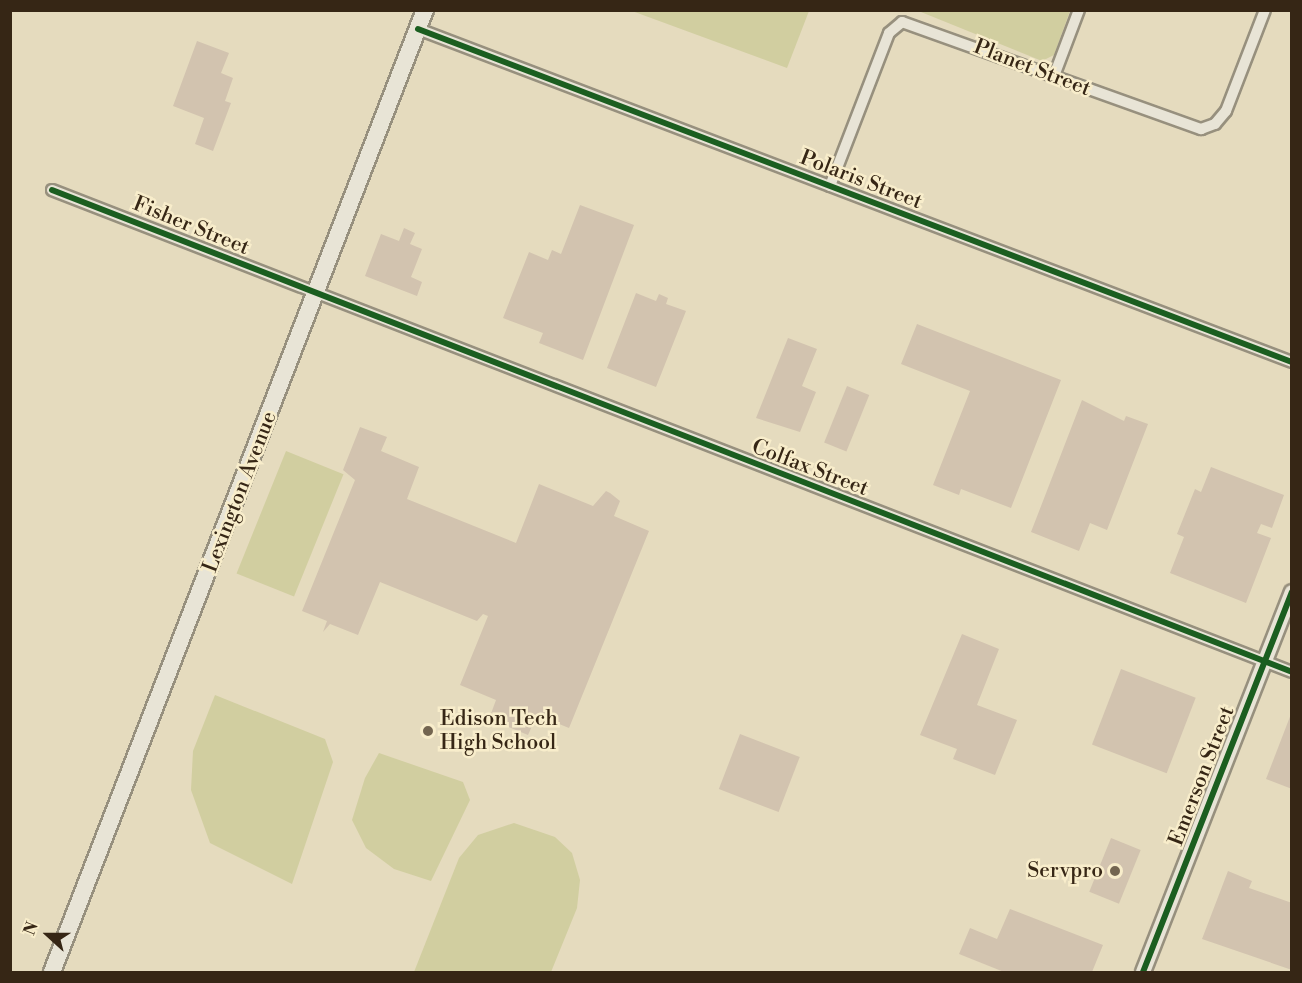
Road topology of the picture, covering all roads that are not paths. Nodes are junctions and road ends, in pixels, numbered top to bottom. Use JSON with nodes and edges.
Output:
{"nodes":[{"id":1,"x":425,"y":10,"type":"edge"},
{"id":2,"x":1079,"y":10,"type":"edge"},
{"id":3,"x":1265,"y":10,"type":"edge"},
{"id":4,"x":418,"y":29,"type":"junction"},
{"id":5,"x":1054,"y":76,"type":"junction"},
{"id":6,"x":830,"y":186,"type":"junction"},
{"id":7,"x":52,"y":190,"type":"dead end"},
{"id":8,"x":316,"y":295,"type":"junction"},
{"id":9,"x":1292,"y":362,"type":"edge"},
{"id":10,"x":1292,"y":592,"type":"edge"},
{"id":11,"x":1264,"y":662,"type":"junction"},
{"id":12,"x":1292,"y":672,"type":"edge"},
{"id":13,"x":52,"y":972,"type":"edge"},
{"id":14,"x":1143,"y":972,"type":"edge"}],
"edges":[{"from":1,"to":4,"type":"main road","name":"Lexington Avenue"},
{"from":2,"to":5,"type":"street"},
{"from":3,"to":5,"type":"street","name":"Planet Street"},
{"from":4,"to":6,"type":"street","name":"Polaris Street"},
{"from":4,"to":8,"type":"main road","name":"Lexington Avenue"},
{"from":5,"to":6,"type":"street","name":"Planet Street"},
{"from":6,"to":9,"type":"street","name":"Polaris Street"},
{"from":7,"to":8,"type":"street","name":"Fisher Street"},
{"from":8,"to":11,"type":"street","name":"Colfax Street"},
{"from":8,"to":13,"type":"main road","name":"Lexington Avenue"},
{"from":10,"to":11,"type":"street","name":"Emerson Street"},
{"from":11,"to":12,"type":"street","name":"Colfax Street"},
{"from":11,"to":14,"type":"street","name":"Emerson Street"}]}
